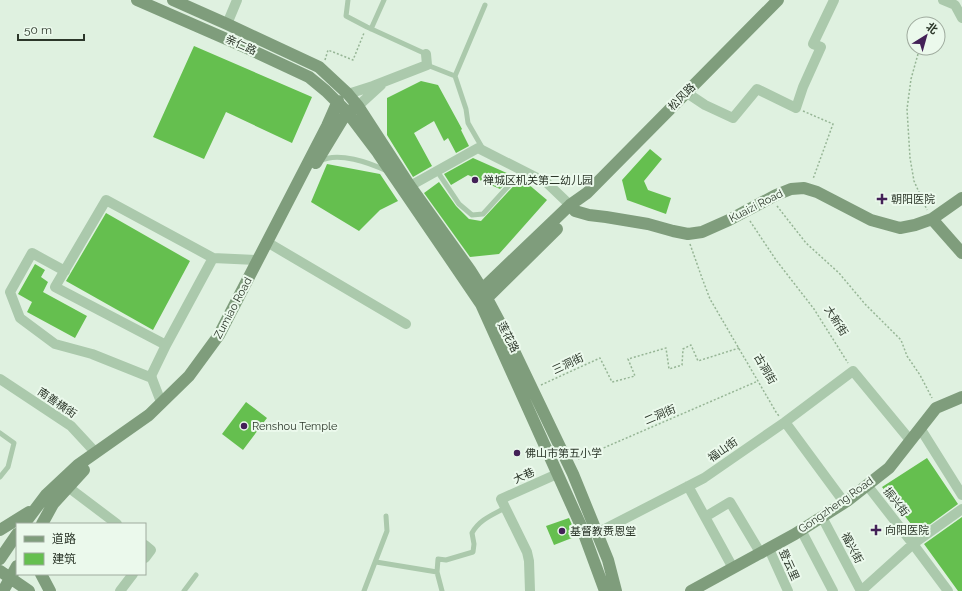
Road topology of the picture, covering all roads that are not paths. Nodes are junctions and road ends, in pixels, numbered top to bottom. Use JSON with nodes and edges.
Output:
{"nodes":[{"id":1,"x":137,"y":0,"type":"edge"},
{"id":2,"x":173,"y":0,"type":"edge"},
{"id":3,"x":237,"y":0,"type":"edge"},
{"id":4,"x":348,"y":0,"type":"edge"},
{"id":5,"x":384,"y":0,"type":"edge"},
{"id":6,"x":778,"y":0,"type":"edge"},
{"id":7,"x":834,"y":0,"type":"edge"},
{"id":8,"x":943,"y":0,"type":"edge"},
{"id":9,"x":486,"y":6,"type":"dead end"},
{"id":10,"x":961,"y":15,"type":"edge"},
{"id":11,"x":227,"y":24,"type":"junction"},
{"id":12,"x":369,"y":28,"type":"junction"},
{"id":13,"x":426,"y":54,"type":"joint"},
{"id":14,"x":427,"y":65,"type":"junction"},
{"id":15,"x":455,"y":76,"type":"junction"},
{"id":16,"x":384,"y":82,"type":"junction"},
{"id":17,"x":687,"y":93,"type":"junction"},
{"id":18,"x":348,"y":94,"type":"junction"},
{"id":19,"x":338,"y":101,"type":"junction"},
{"id":20,"x":358,"y":106,"type":"junction"},
{"id":21,"x":347,"y":112,"type":"junction"},
{"id":22,"x":484,"y":151,"type":"junction"},
{"id":23,"x":316,"y":163,"type":"junction"},
{"id":24,"x":523,"y":170,"type":"junction"},
{"id":25,"x":436,"y":171,"type":"junction"},
{"id":26,"x":393,"y":174,"type":"junction"},
{"id":27,"x":410,"y":186,"type":"junction"},
{"id":28,"x":962,"y":198,"type":"edge"},
{"id":29,"x":573,"y":208,"type":"junction"},
{"id":30,"x":932,"y":219,"type":"junction"},
{"id":31,"x":272,"y":245,"type":"junction"},
{"id":32,"x":962,"y":253,"type":"edge"},
{"id":33,"x":213,"y":258,"type":"junction"},
{"id":34,"x":258,"y":260,"type":"junction"},
{"id":35,"x":65,"y":271,"type":"junction"},
{"id":36,"x":482,"y":297,"type":"junction"},
{"id":37,"x":406,"y":324,"type":"dead end"},
{"id":38,"x":166,"y":345,"type":"junction"},
{"id":39,"x":152,"y":378,"type":"junction"},
{"id":40,"x":0,"y":379,"type":"edge"},
{"id":41,"x":962,"y":397,"type":"edge"},
{"id":42,"x":161,"y":402,"type":"junction"},
{"id":43,"x":784,"y":422,"type":"junction"},
{"id":44,"x":920,"y":428,"type":"junction"},
{"id":45,"x":0,"y":433,"type":"edge"},
{"id":46,"x":910,"y":440,"type":"junction"},
{"id":47,"x":96,"y":453,"type":"junction"},
{"id":48,"x":557,"y":474,"type":"junction"},
{"id":49,"x":0,"y":477,"type":"edge"},
{"id":50,"x":867,"y":485,"type":"junction"},
{"id":51,"x":688,"y":486,"type":"junction"},
{"id":52,"x":68,"y":487,"type":"junction"},
{"id":53,"x":962,"y":495,"type":"edge"},
{"id":54,"x":844,"y":502,"type":"junction"},
{"id":55,"x":39,"y":503,"type":"junction"},
{"id":56,"x":503,"y":504,"type":"junction"},
{"id":57,"x":962,"y":509,"type":"edge"},
{"id":58,"x":386,"y":516,"type":"dead end"},
{"id":59,"x":705,"y":517,"type":"junction"},
{"id":60,"x":822,"y":517,"type":"junction"},
{"id":61,"x":25,"y":523,"type":"edge"},
{"id":62,"x":43,"y":523,"type":"edge"},
{"id":63,"x":116,"y":523,"type":"edge"},
{"id":64,"x":0,"y":530,"type":"edge"},
{"id":65,"x":801,"y":530,"type":"junction"},
{"id":66,"x":597,"y":533,"type":"junction"},
{"id":67,"x":16,"y":535,"type":"edge"},
{"id":68,"x":913,"y":544,"type":"junction"},
{"id":69,"x":146,"y":546,"type":"edge"},
{"id":70,"x":765,"y":551,"type":"junction"},
{"id":71,"x":146,"y":557,"type":"edge"},
{"id":72,"x":0,"y":559,"type":"edge"},
{"id":73,"x":376,"y":562,"type":"junction"},
{"id":74,"x":16,"y":567,"type":"edge"},
{"id":75,"x":733,"y":568,"type":"junction"},
{"id":76,"x":437,"y":572,"type":"junction"},
{"id":77,"x":42,"y":575,"type":"edge"},
{"id":78,"x":132,"y":575,"type":"edge"},
{"id":79,"x":196,"y":576,"type":"dead end"},
{"id":80,"x":4,"y":584,"type":"edge"},
{"id":81,"x":29,"y":591,"type":"edge"},
{"id":82,"x":50,"y":591,"type":"edge"},
{"id":83,"x":120,"y":591,"type":"edge"},
{"id":84,"x":184,"y":591,"type":"edge"},
{"id":85,"x":364,"y":591,"type":"edge"},
{"id":86,"x":442,"y":591,"type":"edge"},
{"id":87,"x":530,"y":591,"type":"edge"},
{"id":88,"x":606,"y":591,"type":"edge"},
{"id":89,"x":691,"y":591,"type":"edge"},
{"id":90,"x":788,"y":591,"type":"edge"},
{"id":91,"x":833,"y":591,"type":"edge"},
{"id":92,"x":861,"y":591,"type":"edge"},
{"id":93,"x":948,"y":591,"type":"edge"}],
"edges":[{"from":1,"to":19,"type":"main road","name":"亲仁路"},
{"from":2,"to":11,"type":"main road","name":"亲仁路"},
{"from":3,"to":11,"type":"street"},
{"from":4,"to":12,"type":"lane"},
{"from":5,"to":12,"type":"lane"},
{"from":6,"to":17,"type":"main road","name":"松风路"},
{"from":7,"to":17,"type":"street"},
{"from":8,"to":10,"type":"street"},
{"from":9,"to":15,"type":"lane"},
{"from":11,"to":18,"type":"main road","name":"亲仁路"},
{"from":12,"to":13,"type":"lane"},
{"from":13,"to":14,"type":"street"},
{"from":14,"to":15,"type":"lane"},
{"from":14,"to":16,"type":"street"},
{"from":15,"to":22,"type":"lane"},
{"from":16,"to":18,"type":"street"},
{"from":16,"to":20,"type":"street"},
{"from":17,"to":29,"type":"main road","name":"松风路"},
{"from":18,"to":19,"type":"main road"},
{"from":18,"to":20,"type":"main road","name":"亲仁路"},
{"from":19,"to":21,"type":"main road","name":"亲仁路"},
{"from":19,"to":34,"type":"main road","name":"Zumiao Road"},
{"from":20,"to":21,"type":"main road"},
{"from":20,"to":27,"type":"main road","name":"莲花路"},
{"from":21,"to":23,"type":"main road","name":"Zumiao Road"},
{"from":21,"to":26,"type":"main road","name":"莲花路"},
{"from":22,"to":24,"type":"street"},
{"from":22,"to":25,"type":"street"},
{"from":23,"to":26,"type":"lane"},
{"from":23,"to":31,"type":"main road","name":"Zumiao Road"},
{"from":24,"to":25,"type":"lane"},
{"from":24,"to":29,"type":"street"},
{"from":25,"to":27,"type":"street"},
{"from":26,"to":36,"type":"main road","name":"莲花路"},
{"from":27,"to":36,"type":"main road","name":"莲花路"},
{"from":28,"to":30,"type":"main road","name":"Kuaizi Road"},
{"from":29,"to":30,"type":"main road","name":"Kuaizi Road"},
{"from":29,"to":36,"type":"main road"},
{"from":30,"to":32,"type":"main road"},
{"from":31,"to":37,"type":"street"},
{"from":31,"to":52,"type":"main road","name":"Zumiao Road"},
{"from":33,"to":34,"type":"street"},
{"from":33,"to":35,"type":"street"},
{"from":33,"to":38,"type":"street"},
{"from":34,"to":42,"type":"main road","name":"Zumiao Road"},
{"from":35,"to":38,"type":"street"},
{"from":35,"to":39,"type":"street"},
{"from":36,"to":48,"type":"main road","name":"莲花路"},
{"from":36,"to":66,"type":"main road","name":"莲花路"},
{"from":38,"to":39,"type":"street"},
{"from":39,"to":42,"type":"street"},
{"from":40,"to":47,"type":"street","name":"南善横街"},
{"from":41,"to":44,"type":"main road","name":"Gongzheng Road"},
{"from":42,"to":47,"type":"main road","name":"Zumiao Road"},
{"from":43,"to":46,"type":"street","name":"福山街"},
{"from":43,"to":51,"type":"street","name":"福山街"},
{"from":43,"to":54,"type":"street"},
{"from":44,"to":46,"type":"main road","name":"Gongzheng Road"},
{"from":44,"to":53,"type":"street"},
{"from":45,"to":49,"type":"lane"},
{"from":46,"to":50,"type":"main road","name":"Gongzheng Road"},
{"from":47,"to":55,"type":"main road","name":"Zumiao Road"},
{"from":48,"to":56,"type":"street","name":"大巷"},
{"from":48,"to":88,"type":"main road","name":"莲花路"},
{"from":50,"to":54,"type":"main road","name":"Gongzheng Road"},
{"from":50,"to":68,"type":"street","name":"振兴街"},
{"from":51,"to":59,"type":"street"},
{"from":51,"to":66,"type":"street","name":"福山街"},
{"from":52,"to":62,"type":"main road","name":"Zumiao Road"},
{"from":52,"to":63,"type":"street"},
{"from":54,"to":60,"type":"main road","name":"Gongzheng Road"},
{"from":55,"to":61,"type":"main road","name":"Zumiao Road"},
{"from":55,"to":64,"type":"main road"},
{"from":56,"to":76,"type":"lane"},
{"from":56,"to":87,"type":"street"},
{"from":57,"to":68,"type":"street"},
{"from":58,"to":73,"type":"lane"},
{"from":59,"to":70,"type":"street","name":"登云里"},
{"from":59,"to":75,"type":"street"},
{"from":60,"to":65,"type":"main road","name":"Gongzheng Road"},
{"from":60,"to":92,"type":"street","name":"福兴街"},
{"from":65,"to":70,"type":"main road","name":"Gongzheng Road"},
{"from":65,"to":91,"type":"street"},
{"from":66,"to":88,"type":"main road","name":"莲花路"},
{"from":67,"to":72,"type":"main road"},
{"from":68,"to":92,"type":"street"},
{"from":68,"to":93,"type":"street","name":"振兴街"},
{"from":69,"to":71,"type":"street"},
{"from":70,"to":75,"type":"main road","name":"Gongzheng Road"},
{"from":70,"to":90,"type":"street","name":"登云里"},
{"from":73,"to":76,"type":"lane"},
{"from":73,"to":85,"type":"lane"},
{"from":74,"to":80,"type":"main road"},
{"from":75,"to":89,"type":"main road","name":"Gongzheng Road"},
{"from":76,"to":86,"type":"lane"},
{"from":77,"to":82,"type":"main road"},
{"from":78,"to":83,"type":"street"},
{"from":79,"to":84,"type":"lane"},
{"from":80,"to":81,"type":"main road"}]}
